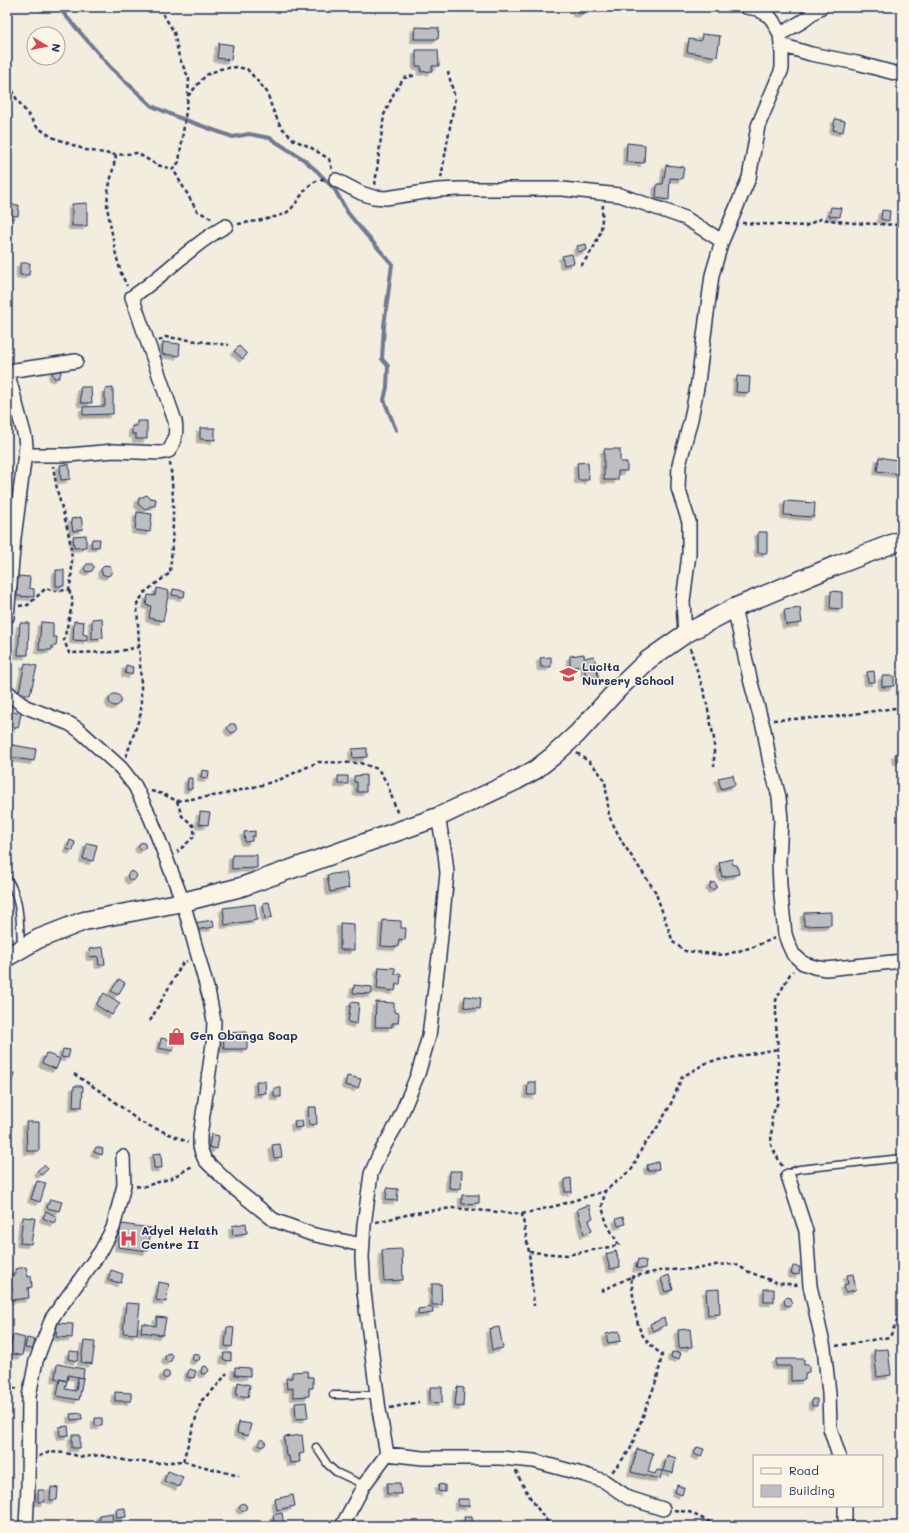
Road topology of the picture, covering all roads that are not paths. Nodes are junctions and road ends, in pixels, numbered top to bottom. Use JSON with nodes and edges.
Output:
{"nodes":[{"id":1,"x":746,"y":7,"type":"edge"},
{"id":2,"x":821,"y":7,"type":"edge"},
{"id":3,"x":780,"y":40,"type":"junction"},
{"id":4,"x":902,"y":75,"type":"edge"},
{"id":5,"x":336,"y":180,"type":"road end"},
{"id":6,"x":226,"y":226,"type":"road end"},
{"id":7,"x":722,"y":241,"type":"junction"},
{"id":8,"x":76,"y":361,"type":"dead end"},
{"id":9,"x":7,"y":371,"type":"edge"},
{"id":10,"x":25,"y":455,"type":"junction"},
{"id":11,"x":902,"y":540,"type":"edge"},
{"id":12,"x":734,"y":608,"type":"junction"},
{"id":13,"x":8,"y":612,"type":"edge"},
{"id":14,"x":685,"y":634,"type":"junction"},
{"id":15,"x":7,"y":692,"type":"edge"},
{"id":16,"x":438,"y":817,"type":"junction"},
{"id":17,"x":7,"y":878,"type":"edge"},
{"id":18,"x":183,"y":902,"type":"junction"},
{"id":19,"x":14,"y":953,"type":"edge"},
{"id":20,"x":902,"y":961,"type":"edge"},
{"id":21,"x":123,"y":1157,"type":"dead end"},
{"id":22,"x":902,"y":1158,"type":"edge"},
{"id":23,"x":788,"y":1176,"type":"joint"},
{"id":24,"x":362,"y":1246,"type":"junction"},
{"id":25,"x":333,"y":1395,"type":"dead end"},
{"id":26,"x":378,"y":1395,"type":"junction"},
{"id":27,"x":316,"y":1447,"type":"dead end"},
{"id":28,"x":387,"y":1454,"type":"junction"},
{"id":29,"x":839,"y":1455,"type":"edge"},
{"id":30,"x":364,"y":1485,"type":"junction"},
{"id":31,"x":845,"y":1507,"type":"edge"},
{"id":32,"x":663,"y":1509,"type":"road end"},
{"id":33,"x":26,"y":1526,"type":"edge"},
{"id":34,"x":342,"y":1526,"type":"edge"},
{"id":35,"x":845,"y":1526,"type":"edge"}],
"edges":[{"from":1,"to":3,"type":"street"},
{"from":2,"to":3,"type":"street"},
{"from":3,"to":4,"type":"street"},
{"from":3,"to":7,"type":"street"},
{"from":5,"to":7,"type":"street"},
{"from":6,"to":10,"type":"street"},
{"from":7,"to":14,"type":"street"},
{"from":8,"to":9,"type":"street"},
{"from":9,"to":10,"type":"street"},
{"from":10,"to":13,"type":"street"},
{"from":11,"to":12,"type":"street"},
{"from":12,"to":14,"type":"street"},
{"from":12,"to":20,"type":"street"},
{"from":14,"to":16,"type":"street"},
{"from":15,"to":18,"type":"street"},
{"from":16,"to":18,"type":"street"},
{"from":16,"to":24,"type":"street"},
{"from":17,"to":19,"type":"lane"},
{"from":18,"to":19,"type":"street"},
{"from":18,"to":24,"type":"street"},
{"from":21,"to":33,"type":"street"},
{"from":22,"to":23,"type":"lane"},
{"from":23,"to":29,"type":"street"},
{"from":24,"to":26,"type":"street"},
{"from":25,"to":26,"type":"lane"},
{"from":26,"to":28,"type":"street"},
{"from":27,"to":30,"type":"lane"},
{"from":28,"to":30,"type":"street"},
{"from":28,"to":32,"type":"street"},
{"from":30,"to":34,"type":"street"},
{"from":31,"to":35,"type":"street"}]}
